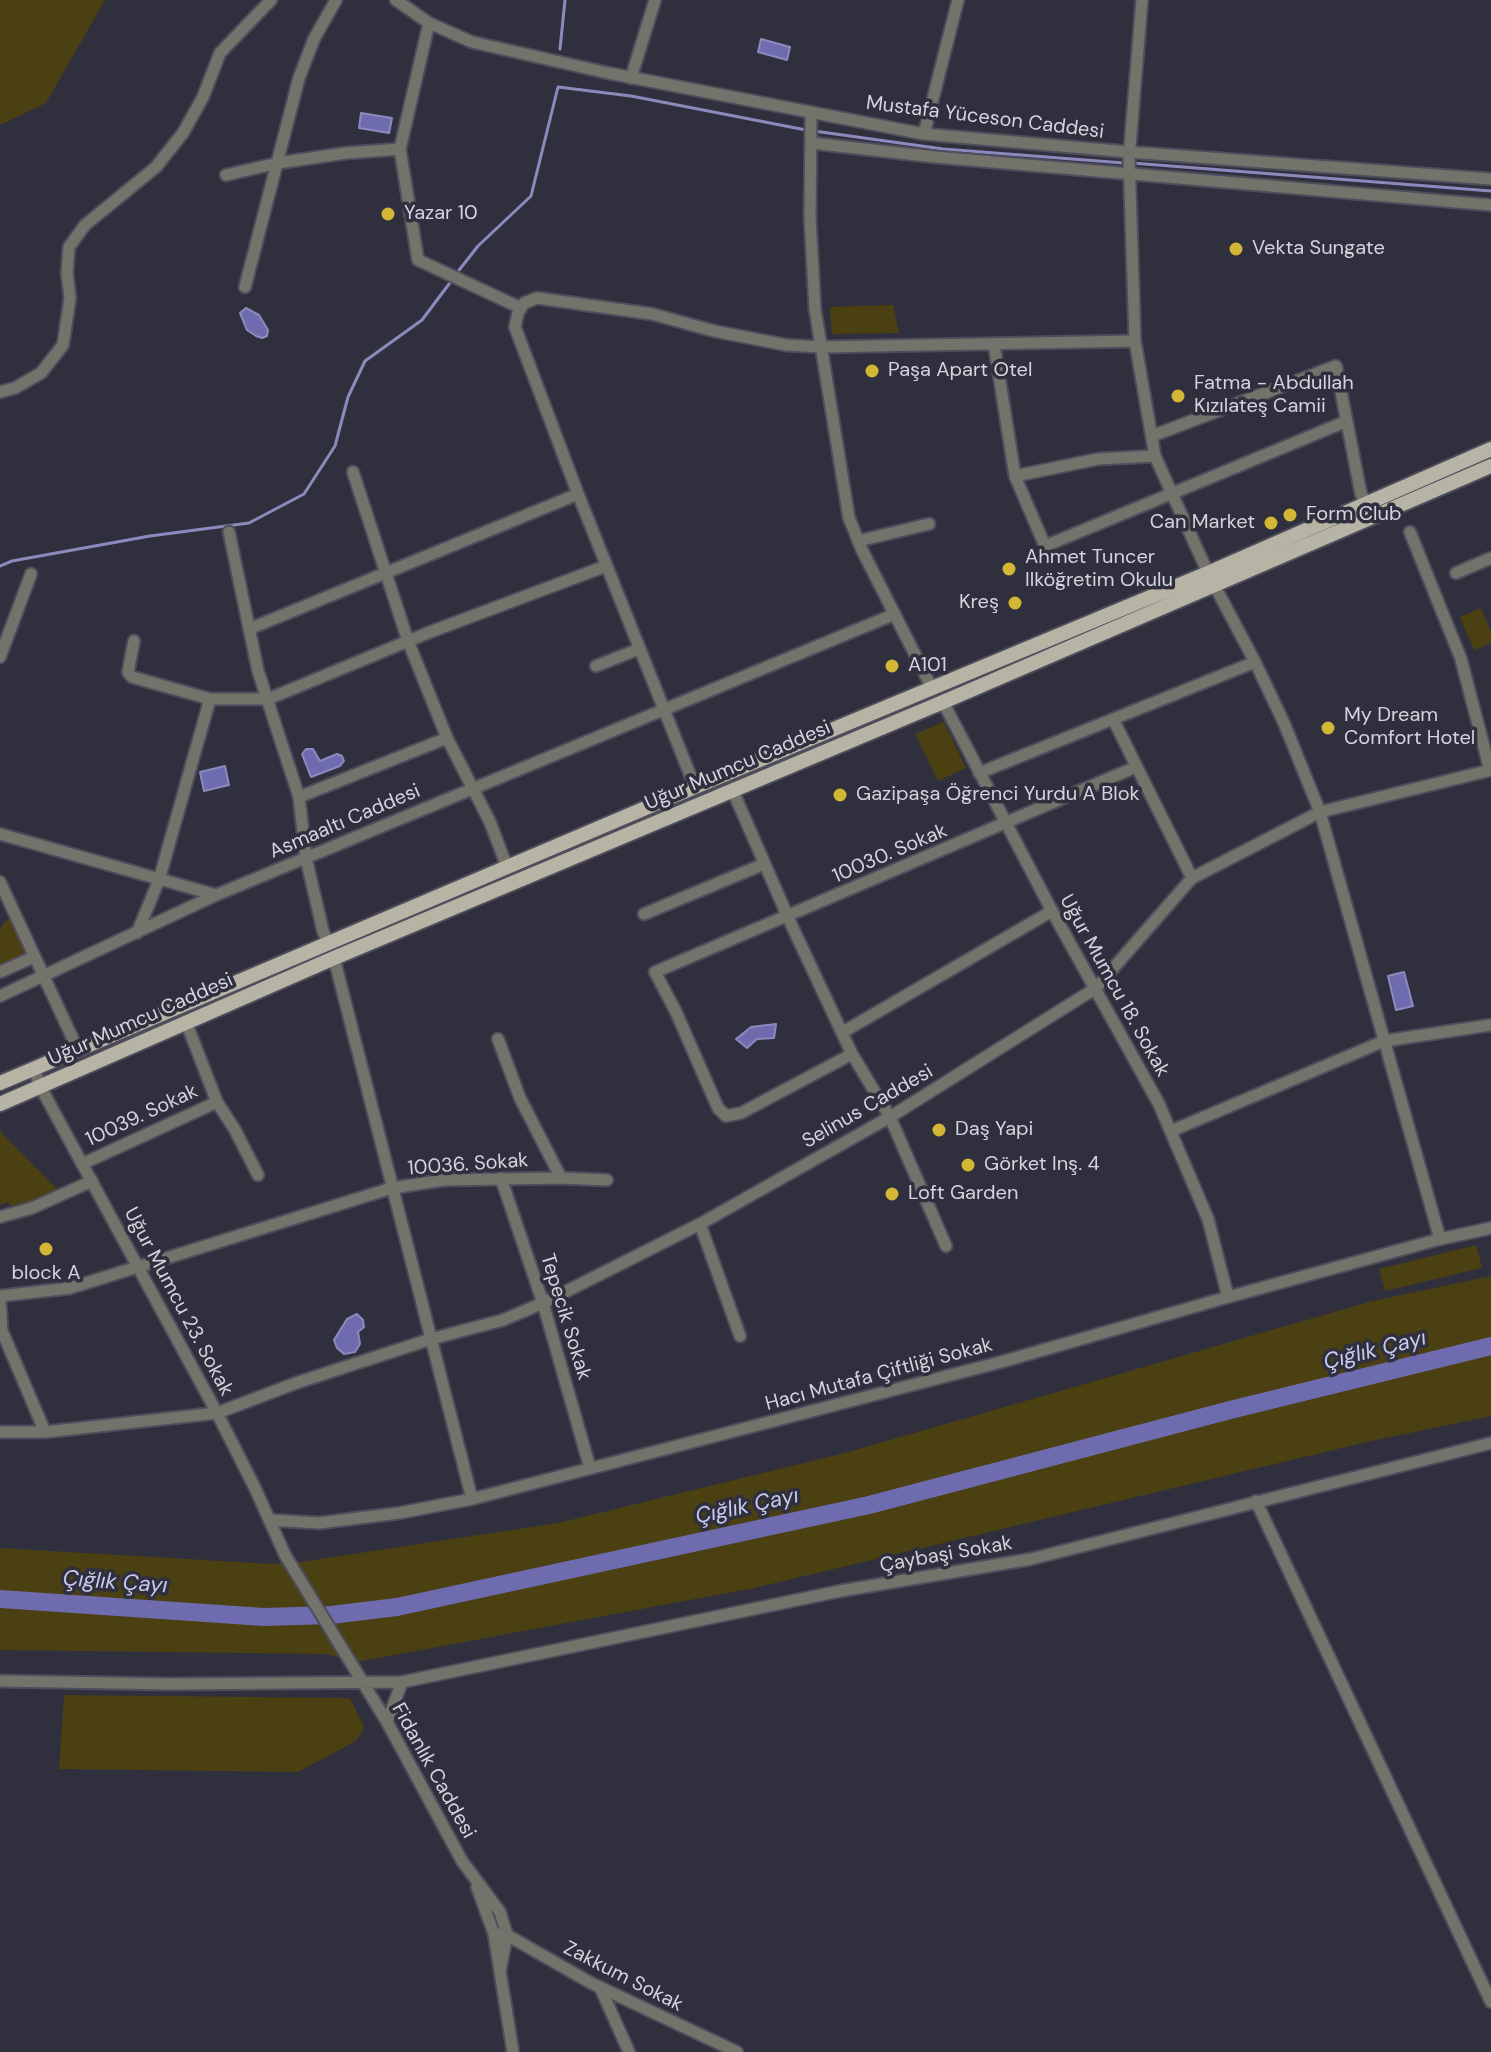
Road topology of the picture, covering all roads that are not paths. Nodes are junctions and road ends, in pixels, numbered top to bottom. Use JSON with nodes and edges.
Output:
{"nodes":[{"id":1,"x":271,"y":0,"type":"edge"},
{"id":2,"x":336,"y":0,"type":"edge"},
{"id":3,"x":396,"y":0,"type":"edge"},
{"id":4,"x":655,"y":0,"type":"edge"},
{"id":5,"x":958,"y":0,"type":"edge"},
{"id":6,"x":1142,"y":0,"type":"edge"},
{"id":7,"x":429,"y":23,"type":"junction"},
{"id":8,"x":631,"y":78,"type":"junction"},
{"id":9,"x":811,"y":114,"type":"junction"},
{"id":10,"x":924,"y":134,"type":"junction"},
{"id":11,"x":811,"y":139,"type":"junction"},
{"id":12,"x":400,"y":149,"type":"junction"},
{"id":13,"x":278,"y":163,"type":"junction"},
{"id":14,"x":1129,"y":163,"type":"junction"},
{"id":15,"x":226,"y":175,"type":"dead end"},
{"id":16,"x":1491,"y":179,"type":"edge"},
{"id":17,"x":1491,"y":205,"type":"edge"},
{"id":18,"x":245,"y":287,"type":"dead end"},
{"id":19,"x":521,"y":308,"type":"junction"},
{"id":20,"x":1135,"y":341,"type":"junction"},
{"id":21,"x":994,"y":344,"type":"junction"},
{"id":22,"x":821,"y":347,"type":"junction"},
{"id":23,"x":0,"y":392,"type":"edge"},
{"id":24,"x":1347,"y":421,"type":"junction"},
{"id":25,"x":1152,"y":436,"type":"junction"},
{"id":26,"x":1491,"y":449,"type":"edge"},
{"id":27,"x":1155,"y":456,"type":"junction"},
{"id":28,"x":1491,"y":466,"type":"edge"},
{"id":29,"x":353,"y":472,"type":"dead end"},
{"id":30,"x":1015,"y":476,"type":"junction"},
{"id":31,"x":1171,"y":492,"type":"junction"},
{"id":32,"x":578,"y":494,"type":"junction"},
{"id":33,"x":1367,"y":503,"type":"junction"},
{"id":34,"x":929,"y":524,"type":"dead end"},
{"id":35,"x":229,"y":532,"type":"dead end"},
{"id":36,"x":1410,"y":532,"type":"dead end"},
{"id":37,"x":858,"y":541,"type":"junction"},
{"id":38,"x":1491,"y":558,"type":"edge"},
{"id":39,"x":606,"y":566,"type":"junction"},
{"id":40,"x":388,"y":573,"type":"junction"},
{"id":41,"x":1456,"y":573,"type":"dead end"},
{"id":42,"x":31,"y":574,"type":"dead end"},
{"id":43,"x":1211,"y":579,"type":"junction"},
{"id":44,"x":895,"y":614,"type":"junction"},
{"id":45,"x":249,"y":629,"type":"junction"},
{"id":46,"x":134,"y":641,"type":"dead end"},
{"id":47,"x":408,"y":641,"type":"junction"},
{"id":48,"x":639,"y":649,"type":"junction"},
{"id":49,"x":0,"y":657,"type":"edge"},
{"id":50,"x":1255,"y":662,"type":"junction"},
{"id":51,"x":596,"y":666,"type":"dead end"},
{"id":52,"x":932,"y":688,"type":"junction"},
{"id":53,"x":210,"y":699,"type":"junction"},
{"id":54,"x":268,"y":699,"type":"junction"},
{"id":55,"x":943,"y":702,"type":"junction"},
{"id":56,"x":664,"y":710,"type":"junction"},
{"id":57,"x":1113,"y":719,"type":"junction"},
{"id":58,"x":447,"y":738,"type":"junction"},
{"id":59,"x":1136,"y":767,"type":"junction"},
{"id":60,"x":1490,"y":770,"type":"edge"},
{"id":61,"x":979,"y":773,"type":"junction"},
{"id":62,"x":695,"y":787,"type":"junction"},
{"id":63,"x":471,"y":789,"type":"junction"},
{"id":64,"x":732,"y":789,"type":"junction"},
{"id":65,"x":299,"y":797,"type":"junction"},
{"id":66,"x":1320,"y":812,"type":"junction"},
{"id":67,"x":1006,"y":824,"type":"junction"},
{"id":68,"x":0,"y":834,"type":"edge"},
{"id":69,"x":306,"y":858,"type":"junction"},
{"id":70,"x":764,"y":864,"type":"junction"},
{"id":71,"x":507,"y":867,"type":"junction"},
{"id":72,"x":1192,"y":878,"type":"junction"},
{"id":73,"x":159,"y":880,"type":"junction"},
{"id":74,"x":0,"y":882,"type":"edge"},
{"id":75,"x":216,"y":895,"type":"junction"},
{"id":76,"x":1052,"y":911,"type":"junction"},
{"id":77,"x":644,"y":914,"type":"dead end"},
{"id":78,"x":788,"y":917,"type":"junction"},
{"id":79,"x":137,"y":933,"type":"junction"},
{"id":80,"x":328,"y":942,"type":"junction"},
{"id":81,"x":34,"y":957,"type":"junction"},
{"id":82,"x":334,"y":958,"type":"junction"},
{"id":83,"x":0,"y":972,"type":"edge"},
{"id":84,"x":44,"y":977,"type":"junction"},
{"id":85,"x":1096,"y":988,"type":"junction"},
{"id":86,"x":0,"y":996,"type":"edge"},
{"id":87,"x":186,"y":1022,"type":"junction"},
{"id":88,"x":1491,"y":1025,"type":"edge"},
{"id":89,"x":843,"y":1032,"type":"junction"},
{"id":90,"x":498,"y":1039,"type":"dead end"},
{"id":91,"x":1384,"y":1041,"type":"junction"},
{"id":92,"x":78,"y":1050,"type":"junction"},
{"id":93,"x":852,"y":1054,"type":"junction"},
{"id":94,"x":34,"y":1069,"type":"junction"},
{"id":95,"x":0,"y":1083,"type":"edge"},
{"id":96,"x":40,"y":1086,"type":"junction"},
{"id":97,"x":217,"y":1102,"type":"junction"},
{"id":98,"x":0,"y":1104,"type":"edge"},
{"id":99,"x":890,"y":1117,"type":"junction"},
{"id":100,"x":1171,"y":1131,"type":"junction"},
{"id":101,"x":82,"y":1164,"type":"junction"},
{"id":102,"x":258,"y":1175,"type":"dead end"},
{"id":103,"x":501,"y":1178,"type":"junction"},
{"id":104,"x":561,"y":1178,"type":"junction"},
{"id":105,"x":607,"y":1180,"type":"dead end"},
{"id":106,"x":92,"y":1181,"type":"junction"},
{"id":107,"x":392,"y":1188,"type":"junction"},
{"id":108,"x":0,"y":1217,"type":"edge"},
{"id":109,"x":700,"y":1224,"type":"junction"},
{"id":110,"x":1491,"y":1228,"type":"edge"},
{"id":111,"x":1440,"y":1239,"type":"junction"},
{"id":112,"x":946,"y":1246,"type":"dead end"},
{"id":113,"x":139,"y":1266,"type":"junction"},
{"id":114,"x":1228,"y":1297,"type":"junction"},
{"id":115,"x":0,"y":1298,"type":"edge"},
{"id":116,"x":543,"y":1303,"type":"junction"},
{"id":117,"x":740,"y":1336,"type":"dead end"},
{"id":118,"x":431,"y":1339,"type":"junction"},
{"id":119,"x":217,"y":1413,"type":"junction"},
{"id":120,"x":0,"y":1432,"type":"edge"},
{"id":121,"x":45,"y":1432,"type":"junction"},
{"id":122,"x":1491,"y":1443,"type":"edge"},
{"id":123,"x":590,"y":1468,"type":"junction"},
{"id":124,"x":472,"y":1499,"type":"junction"},
{"id":125,"x":1256,"y":1501,"type":"junction"},
{"id":126,"x":270,"y":1520,"type":"junction"},
{"id":127,"x":285,"y":1555,"type":"joint"},
{"id":128,"x":0,"y":1681,"type":"edge"},
{"id":129,"x":360,"y":1681,"type":"junction"},
{"id":130,"x":402,"y":1682,"type":"junction"},
{"id":131,"x":387,"y":1722,"type":"junction"},
{"id":132,"x":474,"y":1879,"type":"junction"},
{"id":133,"x":494,"y":1934,"type":"junction"},
{"id":134,"x":507,"y":1935,"type":"junction"},
{"id":135,"x":500,"y":1971,"type":"junction"},
{"id":136,"x":600,"y":1987,"type":"junction"},
{"id":137,"x":1491,"y":2002,"type":"edge"},
{"id":138,"x":513,"y":2052,"type":"edge"},
{"id":139,"x":629,"y":2052,"type":"edge"},
{"id":140,"x":737,"y":2052,"type":"edge"}],
"edges":[{"from":1,"to":23,"type":"street"},
{"from":2,"to":13,"type":"street"},
{"from":3,"to":7,"type":"street","name":"Mustafa Yüceson Caddesi"},
{"from":4,"to":8,"type":"street"},
{"from":5,"to":10,"type":"street"},
{"from":6,"to":14,"type":"street"},
{"from":7,"to":8,"type":"street","name":"Mustafa Yüceson Caddesi"},
{"from":7,"to":12,"type":"street"},
{"from":8,"to":9,"type":"street","name":"Mustafa Yüceson Caddesi"},
{"from":9,"to":10,"type":"street","name":"Mustafa Yüceson Caddesi"},
{"from":9,"to":11,"type":"street"},
{"from":10,"to":14,"type":"street","name":"Mustafa Yüceson Caddesi"},
{"from":11,"to":14,"type":"street","name":"Mustafa Yüceson Caddesi"},
{"from":11,"to":22,"type":"street"},
{"from":12,"to":13,"type":"street"},
{"from":12,"to":19,"type":"street"},
{"from":13,"to":15,"type":"street"},
{"from":13,"to":18,"type":"street"},
{"from":14,"to":16,"type":"street","name":"Mustafa Yüceson Caddesi"},
{"from":14,"to":17,"type":"street","name":"Mustafa Yüceson Caddesi"},
{"from":14,"to":20,"type":"street"},
{"from":19,"to":22,"type":"street"},
{"from":19,"to":32,"type":"street"},
{"from":20,"to":21,"type":"street"},
{"from":20,"to":25,"type":"street"},
{"from":21,"to":22,"type":"street"},
{"from":21,"to":30,"type":"street"},
{"from":22,"to":37,"type":"street"},
{"from":24,"to":25,"type":"street"},
{"from":24,"to":31,"type":"street"},
{"from":24,"to":33,"type":"street"},
{"from":25,"to":27,"type":"street"},
{"from":26,"to":33,"type":"main road","name":"Uğur Mumcu Caddesi"},
{"from":27,"to":30,"type":"street"},
{"from":27,"to":31,"type":"street"},
{"from":28,"to":43,"type":"main road","name":"Uğur Mumcu Caddesi"},
{"from":29,"to":40,"type":"street"},
{"from":30,"to":31,"type":"street"},
{"from":31,"to":43,"type":"street"},
{"from":32,"to":39,"type":"street"},
{"from":32,"to":40,"type":"street"},
{"from":33,"to":43,"type":"main road","name":"Uğur Mumcu Caddesi"},
{"from":34,"to":37,"type":"street"},
{"from":35,"to":45,"type":"street"},
{"from":36,"to":60,"type":"street"},
{"from":37,"to":44,"type":"street"},
{"from":38,"to":41,"type":"street"},
{"from":39,"to":47,"type":"street"},
{"from":39,"to":48,"type":"street"},
{"from":40,"to":45,"type":"street"},
{"from":40,"to":47,"type":"street"},
{"from":42,"to":49,"type":"street"},
{"from":43,"to":50,"type":"street"},
{"from":43,"to":52,"type":"main road","name":"Uğur Mumcu Caddesi"},
{"from":43,"to":55,"type":"main road","name":"Uğur Mumcu Caddesi"},
{"from":44,"to":52,"type":"street"},
{"from":44,"to":56,"type":"street","name":"Asmaaltı Caddesi"},
{"from":45,"to":54,"type":"street"},
{"from":46,"to":53,"type":"street"},
{"from":47,"to":54,"type":"street"},
{"from":47,"to":58,"type":"street"},
{"from":48,"to":51,"type":"street"},
{"from":48,"to":56,"type":"street"},
{"from":50,"to":57,"type":"street"},
{"from":50,"to":66,"type":"street"},
{"from":52,"to":62,"type":"main road","name":"Uğur Mumcu Caddesi"},
{"from":53,"to":54,"type":"street"},
{"from":53,"to":73,"type":"street"},
{"from":54,"to":65,"type":"street"},
{"from":55,"to":61,"type":"street","name":"Uğur Mumcu 18. Sokak"},
{"from":55,"to":64,"type":"main road","name":"Uğur Mumcu Caddesi"},
{"from":56,"to":62,"type":"street"},
{"from":56,"to":63,"type":"street","name":"Asmaaltı Caddesi"},
{"from":57,"to":59,"type":"street"},
{"from":57,"to":61,"type":"street"},
{"from":58,"to":63,"type":"street"},
{"from":58,"to":65,"type":"street"},
{"from":59,"to":67,"type":"street","name":"10030. Sokak"},
{"from":59,"to":72,"type":"street"},
{"from":60,"to":66,"type":"street","name":"Selinus Caddesi"},
{"from":61,"to":67,"type":"street","name":"Uğur Mumcu 18. Sokak"},
{"from":62,"to":71,"type":"main road","name":"Uğur Mumcu Caddesi"},
{"from":63,"to":69,"type":"street","name":"Asmaaltı Caddesi"},
{"from":63,"to":71,"type":"street"},
{"from":64,"to":70,"type":"street"},
{"from":64,"to":82,"type":"main road","name":"Uğur Mumcu Caddesi"},
{"from":65,"to":69,"type":"street"},
{"from":66,"to":72,"type":"street","name":"Selinus Caddesi"},
{"from":66,"to":91,"type":"street"},
{"from":67,"to":76,"type":"street","name":"Uğur Mumcu 18. Sokak"},
{"from":67,"to":78,"type":"street","name":"10030. Sokak"},
{"from":68,"to":73,"type":"street"},
{"from":69,"to":75,"type":"street","name":"Asmaaltı Caddesi"},
{"from":69,"to":80,"type":"street"},
{"from":70,"to":77,"type":"street"},
{"from":70,"to":78,"type":"street"},
{"from":71,"to":80,"type":"main road","name":"Uğur Mumcu Caddesi"},
{"from":72,"to":85,"type":"street","name":"Selinus Caddesi"},
{"from":73,"to":75,"type":"street"},
{"from":73,"to":79,"type":"street"},
{"from":74,"to":81,"type":"street"},
{"from":75,"to":79,"type":"street","name":"Asmaaltı Caddesi"},
{"from":76,"to":85,"type":"street","name":"Uğur Mumcu 18. Sokak"},
{"from":76,"to":89,"type":"street"},
{"from":78,"to":89,"type":"street"},
{"from":78,"to":93,"type":"street","name":"10030. Sokak"},
{"from":79,"to":84,"type":"street","name":"Asmaaltı Caddesi"},
{"from":80,"to":82,"type":"main road"},
{"from":80,"to":92,"type":"main road","name":"Uğur Mumcu Caddesi"},
{"from":81,"to":83,"type":"street"},
{"from":81,"to":84,"type":"street"},
{"from":82,"to":87,"type":"main road","name":"Uğur Mumcu Caddesi"},
{"from":82,"to":107,"type":"street"},
{"from":84,"to":86,"type":"street","name":"Asmaaltı Caddesi"},
{"from":84,"to":92,"type":"street"},
{"from":85,"to":99,"type":"street","name":"Selinus Caddesi"},
{"from":85,"to":100,"type":"street","name":"Uğur Mumcu 18. Sokak"},
{"from":87,"to":96,"type":"main road","name":"Uğur Mumcu Caddesi"},
{"from":87,"to":97,"type":"street"},
{"from":88,"to":91,"type":"street"},
{"from":89,"to":93,"type":"street"},
{"from":90,"to":104,"type":"street","name":"10036. Sokak"},
{"from":91,"to":100,"type":"street"},
{"from":91,"to":111,"type":"street"},
{"from":92,"to":94,"type":"main road","name":"Uğur Mumcu Caddesi"},
{"from":93,"to":99,"type":"street"},
{"from":94,"to":95,"type":"main road","name":"Uğur Mumcu Caddesi"},
{"from":94,"to":96,"type":"street","name":"Uğur Mumcu 23. Sokak"},
{"from":96,"to":98,"type":"main road","name":"Uğur Mumcu Caddesi"},
{"from":96,"to":101,"type":"street","name":"Uğur Mumcu 23. Sokak"},
{"from":97,"to":101,"type":"street","name":"10039. Sokak"},
{"from":97,"to":102,"type":"street"},
{"from":99,"to":109,"type":"street","name":"Selinus Caddesi"},
{"from":99,"to":112,"type":"street"},
{"from":100,"to":114,"type":"street","name":"Uğur Mumcu 18. Sokak"},
{"from":101,"to":106,"type":"street","name":"Uğur Mumcu 23. Sokak"},
{"from":103,"to":104,"type":"street","name":"10036. Sokak"},
{"from":103,"to":107,"type":"street","name":"10036. Sokak"},
{"from":103,"to":116,"type":"street","name":"Tepecik Sokak"},
{"from":104,"to":105,"type":"street"},
{"from":106,"to":108,"type":"street"},
{"from":106,"to":113,"type":"street","name":"Uğur Mumcu 23. Sokak"},
{"from":107,"to":113,"type":"street","name":"10036. Sokak"},
{"from":107,"to":118,"type":"street"},
{"from":109,"to":116,"type":"street","name":"Selinus Caddesi"},
{"from":109,"to":117,"type":"street"},
{"from":110,"to":111,"type":"street","name":"Hacı Mutafa Çiftliği Sokak"},
{"from":111,"to":114,"type":"street","name":"Hacı Mutafa Çiftliği Sokak"},
{"from":113,"to":115,"type":"street","name":"10036. Sokak"},
{"from":113,"to":119,"type":"street","name":"Uğur Mumcu 23. Sokak"},
{"from":114,"to":123,"type":"street","name":"Hacı Mutafa Çiftliği Sokak"},
{"from":115,"to":121,"type":"street"},
{"from":116,"to":118,"type":"street","name":"Selinus Caddesi"},
{"from":116,"to":123,"type":"street","name":"Tepecik Sokak"},
{"from":118,"to":119,"type":"street","name":"Selinus Caddesi"},
{"from":118,"to":124,"type":"street"},
{"from":119,"to":121,"type":"street","name":"Selinus Caddesi"},
{"from":119,"to":126,"type":"street","name":"Uğur Mumcu 23. Sokak"},
{"from":120,"to":121,"type":"street","name":"Selinus Caddesi"},
{"from":122,"to":125,"type":"street","name":"Çaybaşi Sokak"},
{"from":123,"to":124,"type":"street","name":"Hacı Mutafa Çiftliği Sokak"},
{"from":124,"to":126,"type":"street","name":"Hacı Mutafa Çiftliği Sokak"},
{"from":125,"to":130,"type":"street","name":"Çaybaşi Sokak"},
{"from":125,"to":137,"type":"street"},
{"from":126,"to":127,"type":"street","name":"Uğur Mumcu 23. Sokak"},
{"from":127,"to":129,"type":"street","name":"Fidanlık Caddesi"},
{"from":128,"to":129,"type":"street","name":"Çaybaşi Sokak"},
{"from":129,"to":130,"type":"street","name":"Çaybaşi Sokak"},
{"from":129,"to":131,"type":"street","name":"Fidanlık Caddesi"},
{"from":130,"to":131,"type":"street"},
{"from":131,"to":132,"type":"street","name":"Fidanlık Caddesi"},
{"from":132,"to":133,"type":"street","name":"Fidanlık Caddesi"},
{"from":132,"to":134,"type":"street","name":"Fidanlık Caddesi"},
{"from":133,"to":134,"type":"street","name":"Zakkum Sokak"},
{"from":133,"to":135,"type":"street","name":"Fidanlık Caddesi"},
{"from":134,"to":135,"type":"street","name":"Fidanlık Caddesi"},
{"from":134,"to":136,"type":"street","name":"Zakkum Sokak"},
{"from":135,"to":138,"type":"street","name":"Fidanlık Caddesi"},
{"from":136,"to":139,"type":"street"},
{"from":136,"to":140,"type":"street","name":"Zakkum Sokak"}]}
